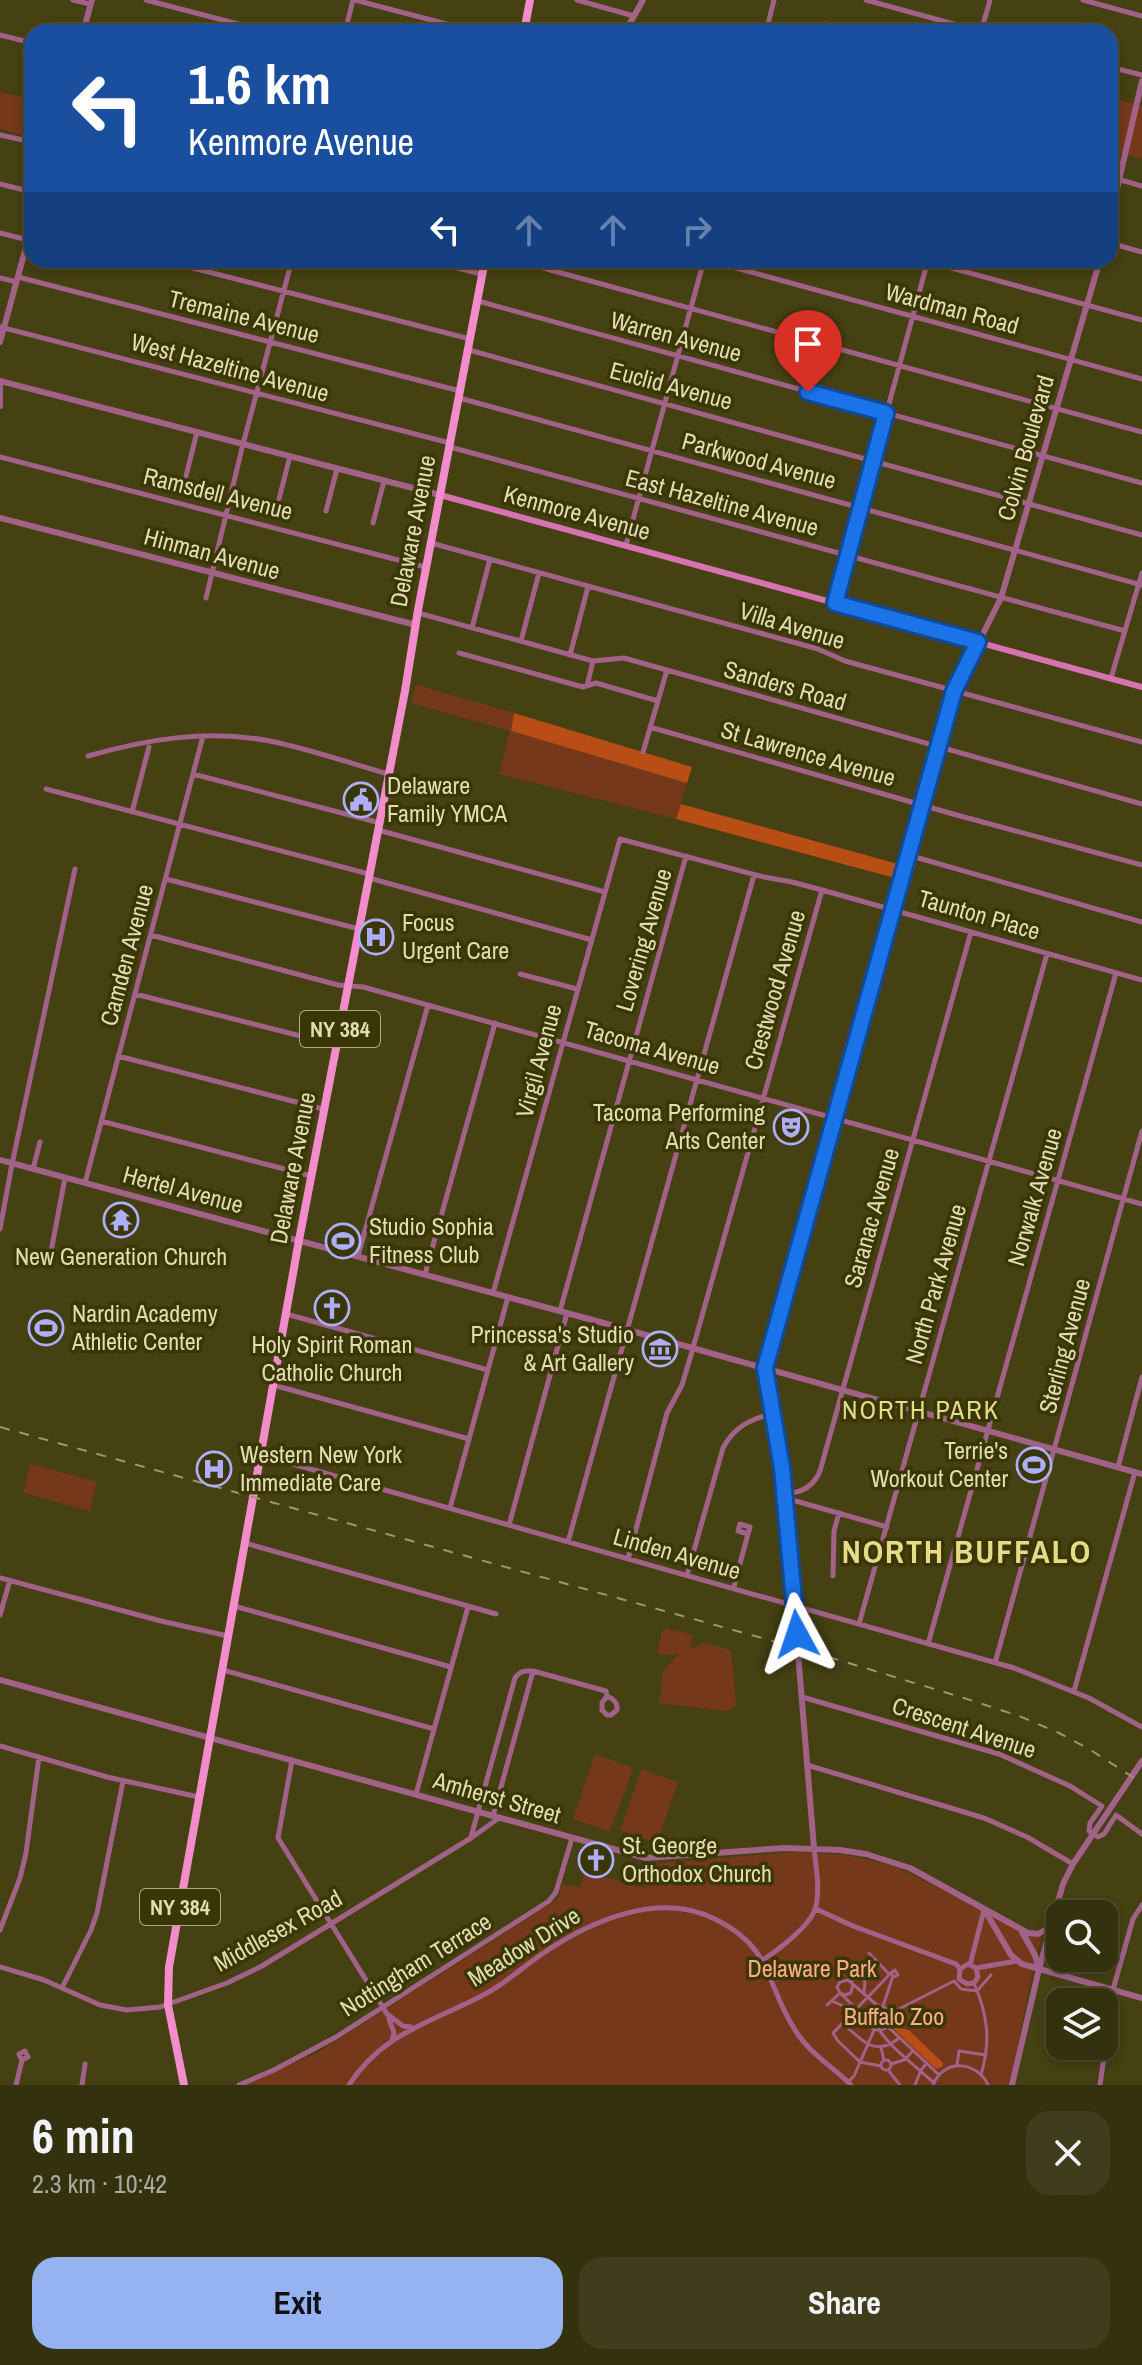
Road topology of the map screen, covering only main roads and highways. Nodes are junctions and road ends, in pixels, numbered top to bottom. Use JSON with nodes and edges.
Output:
{"nodes":[{"id":1,"x":530,"y":0,"type":"edge"},
{"id":2,"x":526,"y":24,"type":"edge"},
{"id":3,"x":483,"y":268,"type":"edge"},
{"id":4,"x":440,"y":495,"type":"junction"},
{"id":5,"x":1142,"y":687,"type":"edge"},
{"id":6,"x":184,"y":2085,"type":"edge"}],
"edges":[{"from":1,"to":2,"type":"main road"},
{"from":3,"to":4,"type":"main road","name":"Delaware Avenue","number":"NY 384"},
{"from":4,"to":5,"type":"main road","name":"Kenmore Avenue"},
{"from":4,"to":6,"type":"main road","name":"Delaware Avenue","number":"NY 384"}]}
